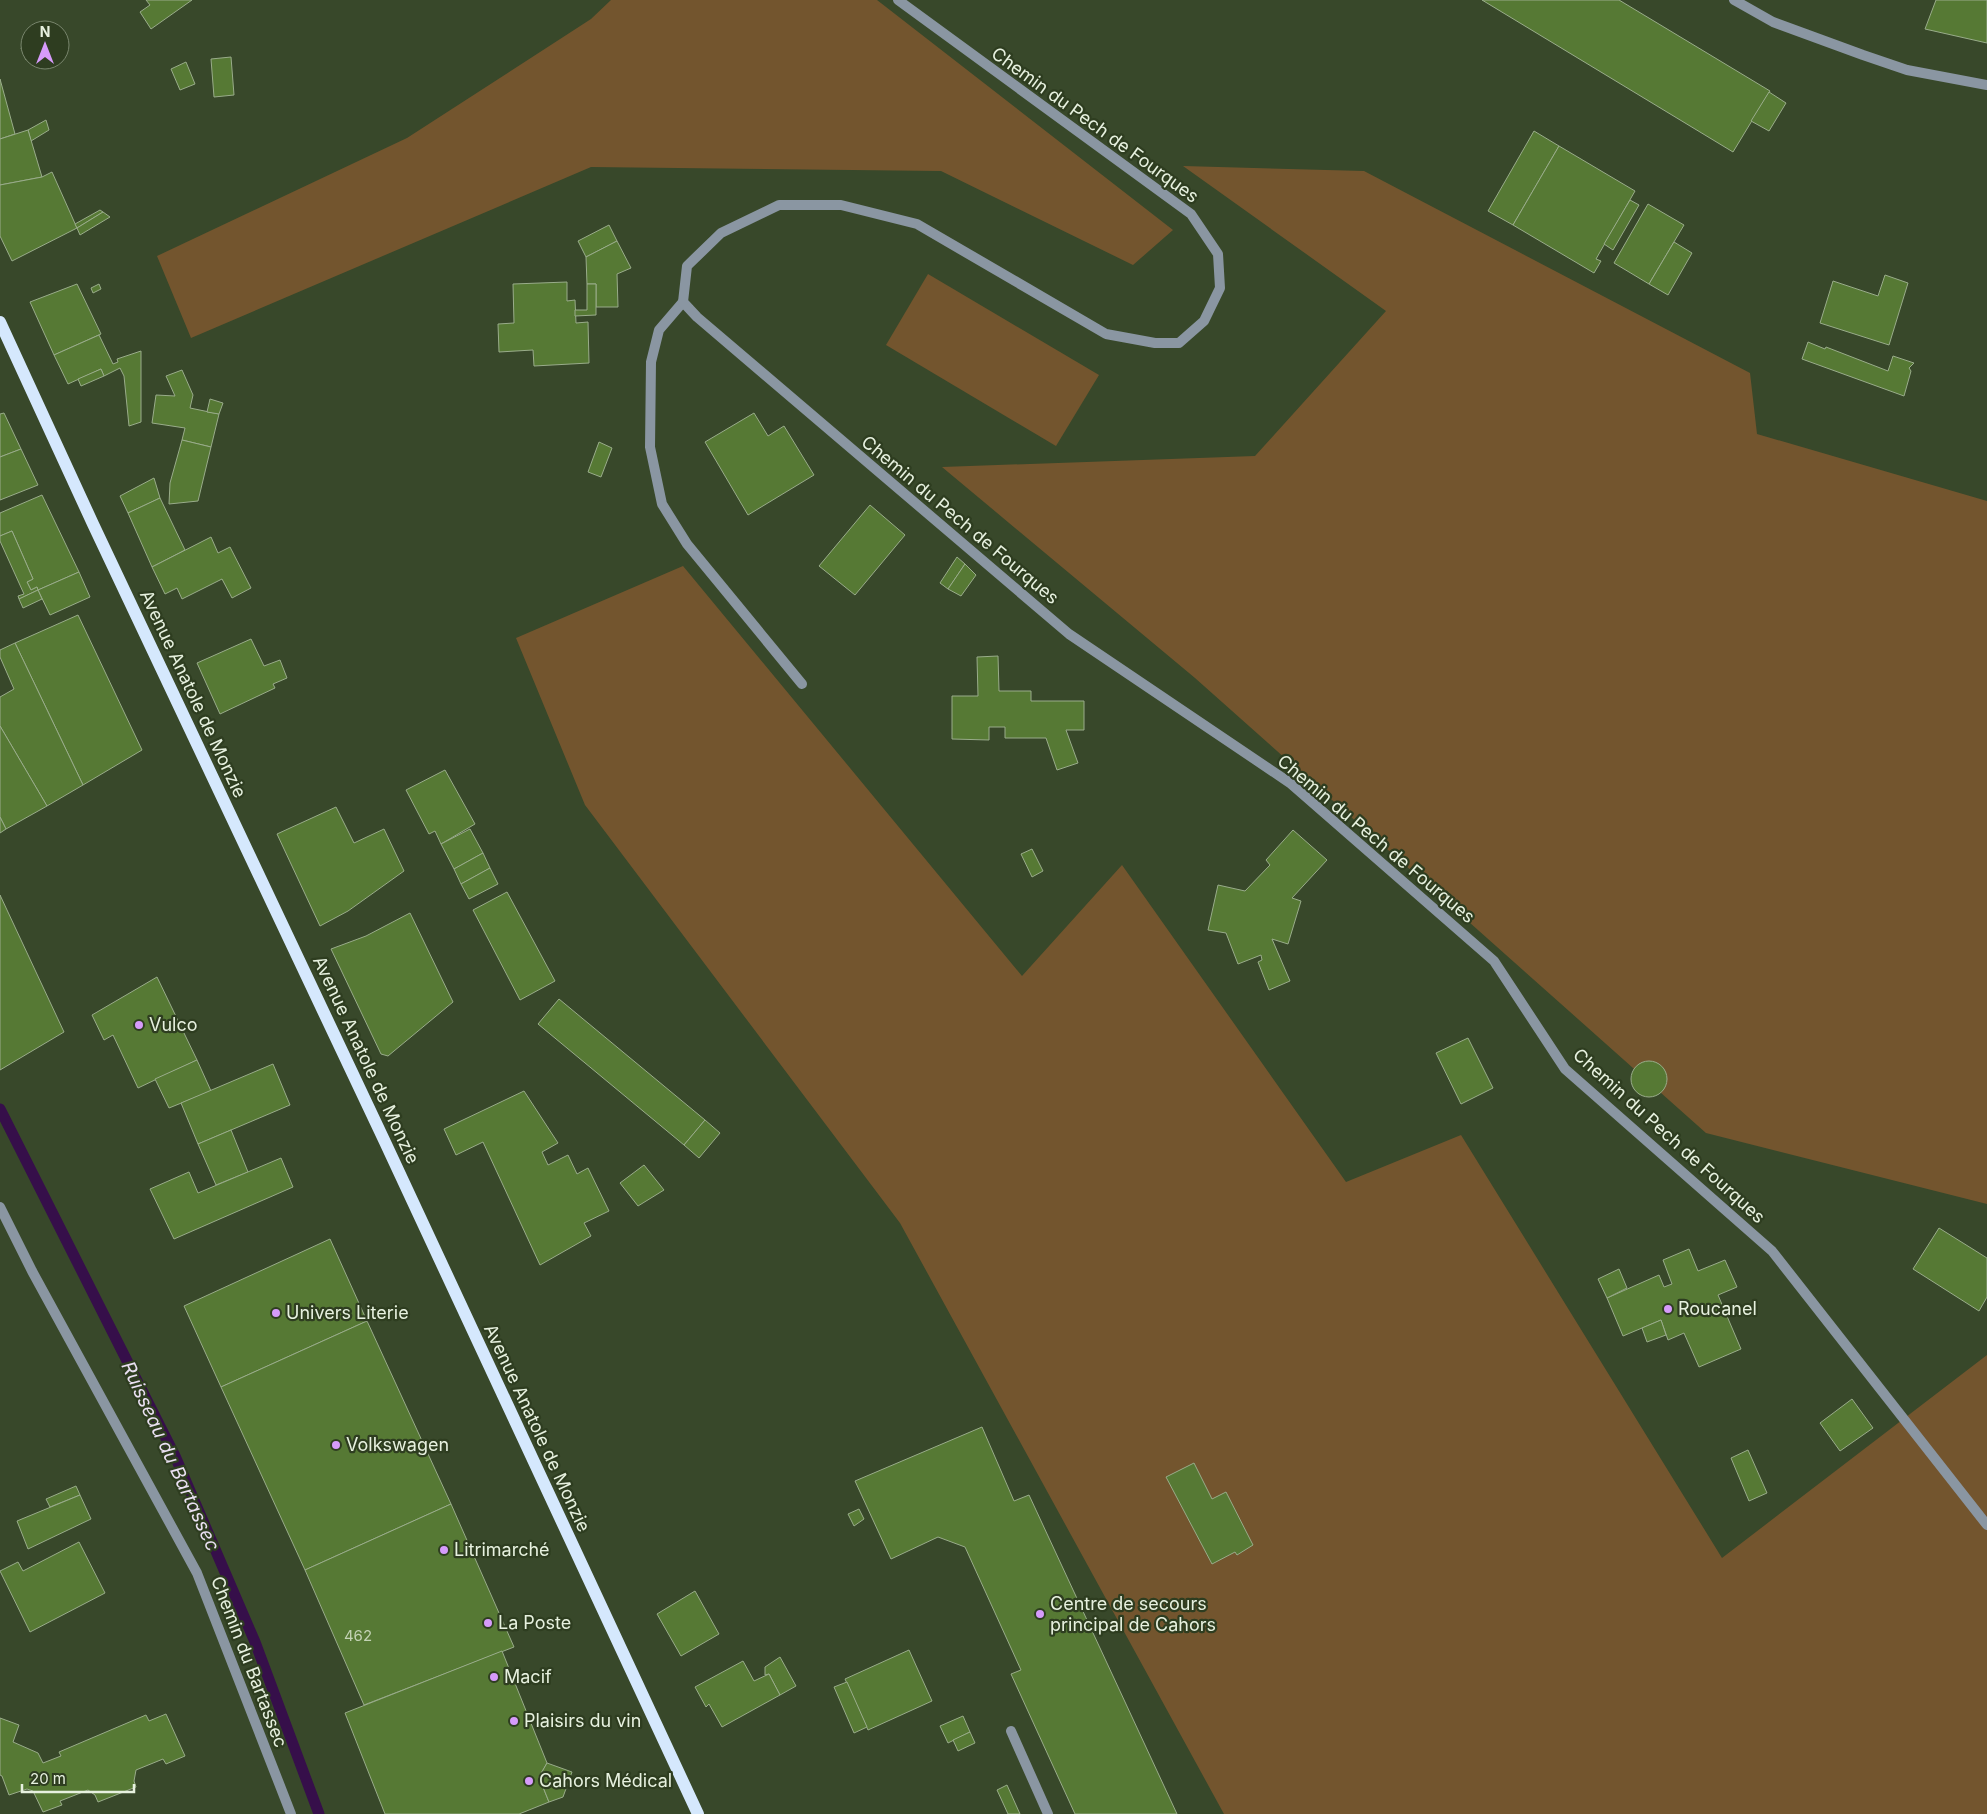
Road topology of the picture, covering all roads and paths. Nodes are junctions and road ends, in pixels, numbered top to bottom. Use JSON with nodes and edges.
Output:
{"nodes":[{"id":1,"x":898,"y":0,"type":"edge"},
{"id":2,"x":1734,"y":0,"type":"edge"},
{"id":3,"x":1987,"y":85,"type":"edge"},
{"id":4,"x":683,"y":302,"type":"junction"},
{"id":5,"x":0,"y":322,"type":"edge"},
{"id":6,"x":802,"y":684,"type":"dead end"},
{"id":7,"x":0,"y":1208,"type":"edge"},
{"id":8,"x":1987,"y":1526,"type":"edge"},
{"id":9,"x":1010,"y":1731,"type":"dead end"},
{"id":10,"x":291,"y":1814,"type":"edge"},
{"id":11,"x":698,"y":1814,"type":"edge"},
{"id":12,"x":1048,"y":1814,"type":"edge"}],
"edges":[{"from":1,"to":4,"type":"street","name":"Chemin du Pech de Fourques"},
{"from":2,"to":3,"type":"street"},
{"from":4,"to":6,"type":"street"},
{"from":4,"to":8,"type":"street","name":"Chemin du Pech de Fourques"},
{"from":5,"to":11,"type":"main road","name":"Avenue Anatole de Monzie"},
{"from":7,"to":10,"type":"street","name":"Chemin du Bartassec"},
{"from":9,"to":12,"type":"street"}]}
